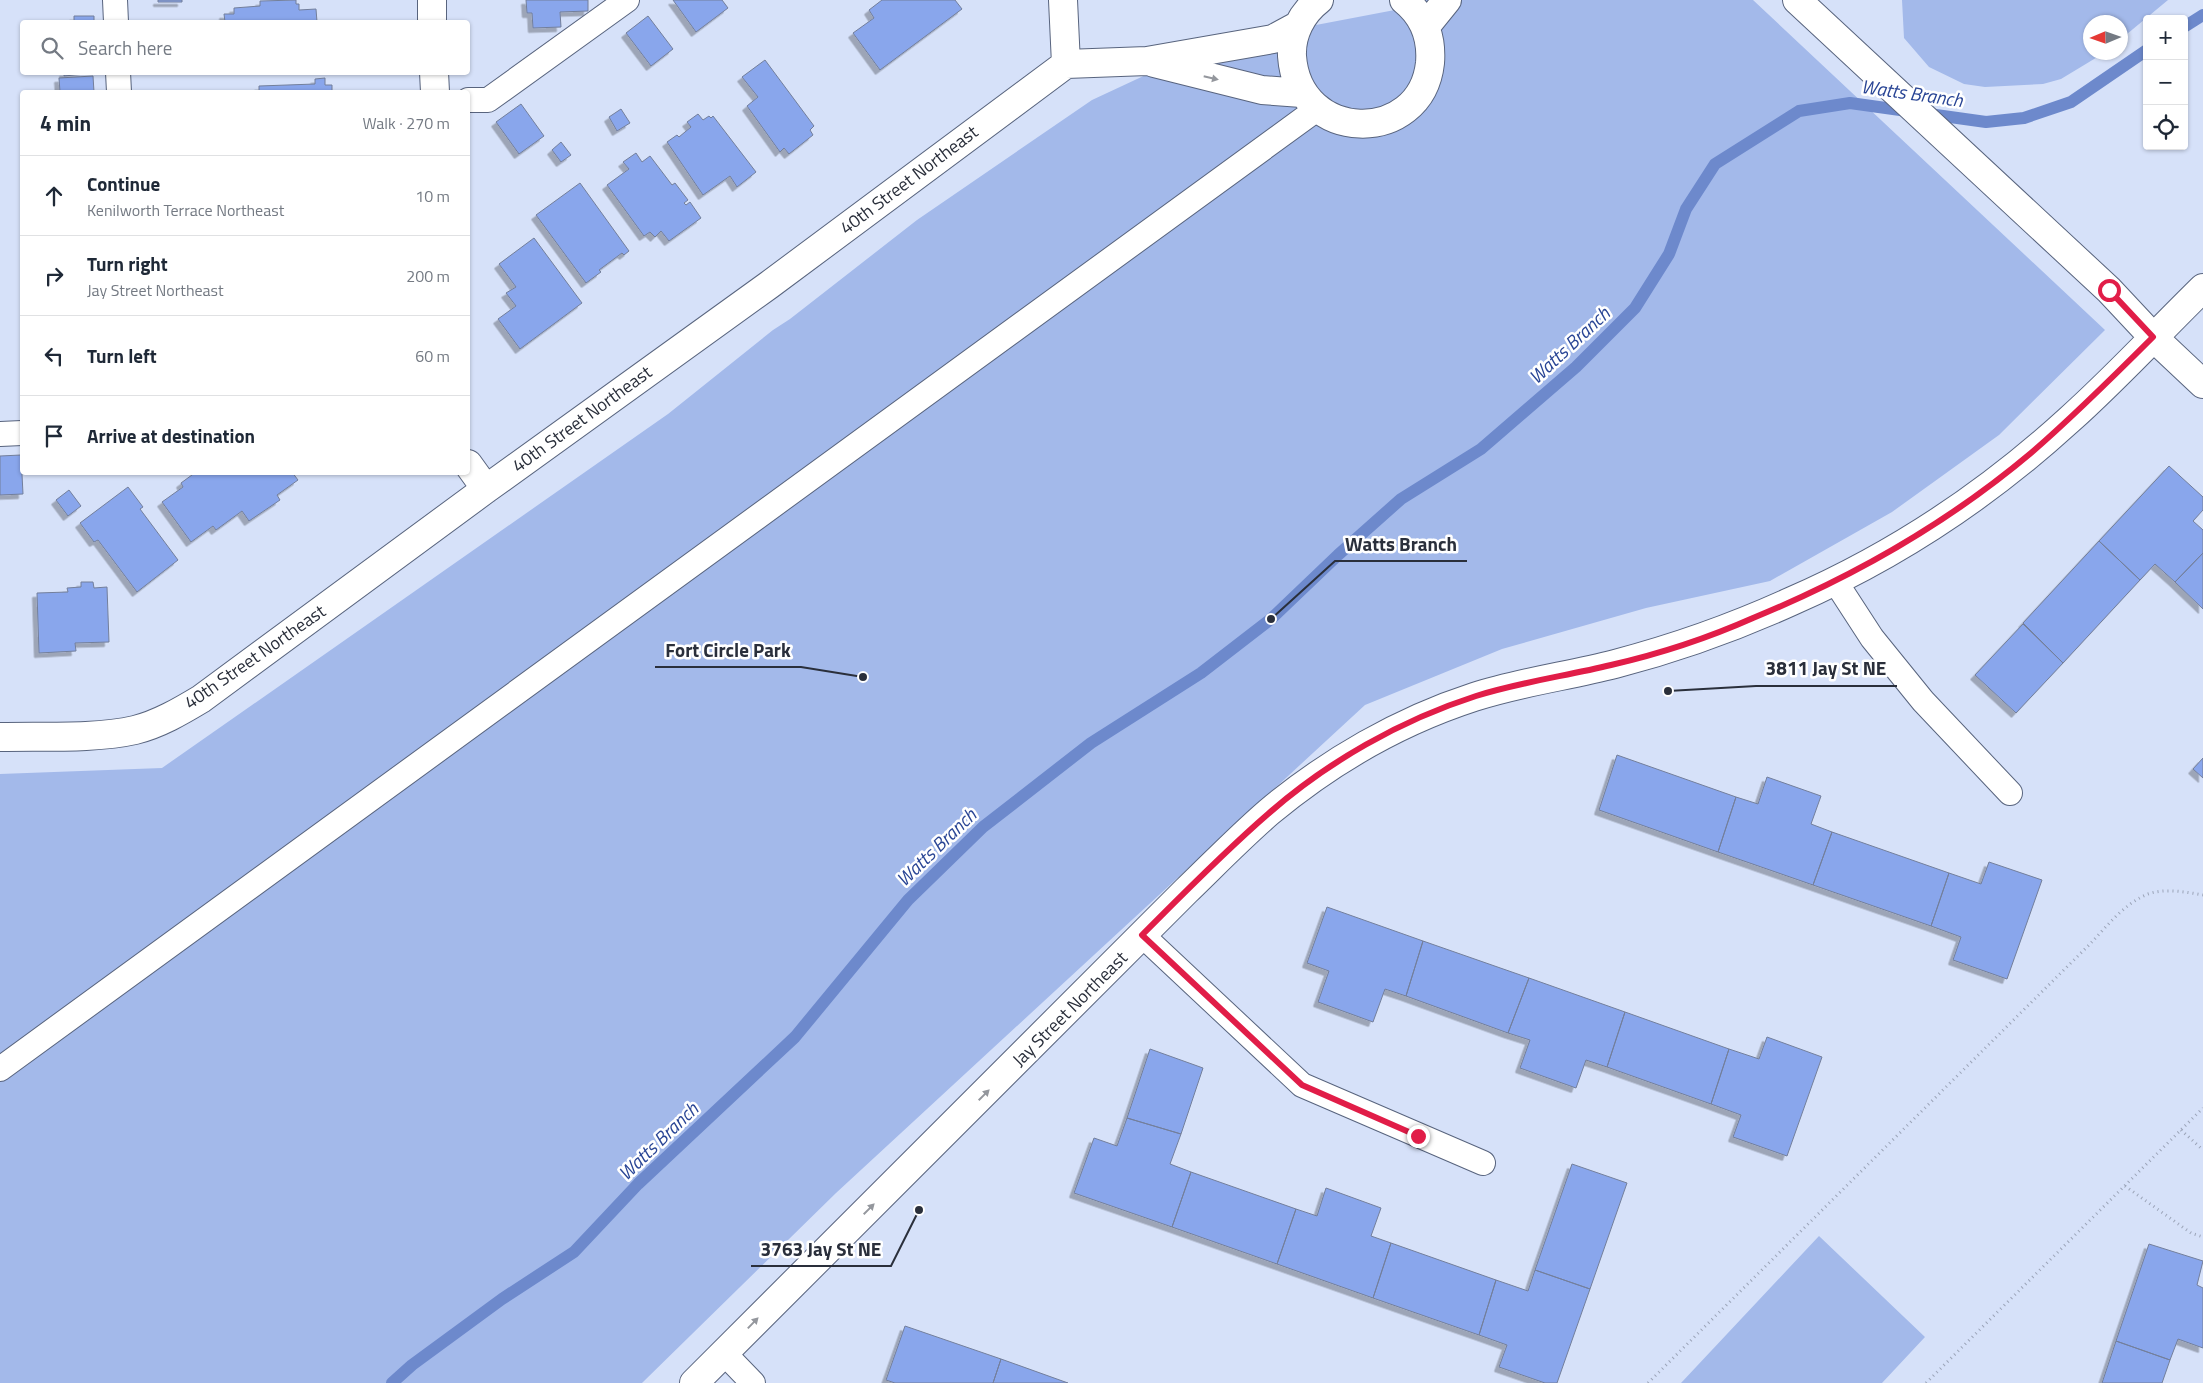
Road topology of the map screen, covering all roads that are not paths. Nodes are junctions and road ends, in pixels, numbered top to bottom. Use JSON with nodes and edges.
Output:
{"nodes":[{"id":1,"x":116,"y":0,"type":"edge"},
{"id":2,"x":432,"y":0,"type":"edge"},
{"id":3,"x":627,"y":0,"type":"edge"},
{"id":4,"x":1063,"y":0,"type":"edge"},
{"id":5,"x":1319,"y":0,"type":"edge"},
{"id":6,"x":1404,"y":0,"type":"edge"},
{"id":7,"x":1447,"y":0,"type":"edge"},
{"id":8,"x":1797,"y":0,"type":"edge"},
{"id":9,"x":116,"y":20,"type":"edge"},
{"id":10,"x":432,"y":20,"type":"edge"},
{"id":11,"x":1297,"y":26,"type":"junction"},
{"id":12,"x":1426,"y":26,"type":"junction"},
{"id":13,"x":1147,"y":61,"type":"junction"},
{"id":14,"x":1066,"y":64,"type":"junction"},
{"id":15,"x":118,"y":75,"type":"edge"},
{"id":16,"x":434,"y":75,"type":"edge"},
{"id":17,"x":119,"y":90,"type":"edge"},
{"id":18,"x":435,"y":90,"type":"edge"},
{"id":19,"x":470,"y":100,"type":"edge"},
{"id":20,"x":1310,"y":101,"type":"junction"},
{"id":21,"x":2203,"y":288,"type":"edge"},
{"id":22,"x":2153,"y":337,"type":"junction"},
{"id":23,"x":2203,"y":384,"type":"edge"},
{"id":24,"x":20,"y":433,"type":"edge"},
{"id":25,"x":0,"y":434,"type":"edge"},
{"id":26,"x":470,"y":467,"type":"edge"},
{"id":27,"x":486,"y":489,"type":"junction"},
{"id":28,"x":1835,"y":581,"type":"junction"},
{"id":29,"x":0,"y":737,"type":"edge"},
{"id":30,"x":2010,"y":794,"type":"dead end"},
{"id":31,"x":1142,"y":935,"type":"junction"},
{"id":32,"x":0,"y":1069,"type":"edge"},
{"id":33,"x":1483,"y":1163,"type":"dead end"},
{"id":34,"x":724,"y":1353,"type":"junction"},
{"id":35,"x":694,"y":1383,"type":"edge"},
{"id":36,"x":753,"y":1383,"type":"edge"}],
"edges":[{"from":1,"to":9,"type":"lane"},
{"from":2,"to":10,"type":"street"},
{"from":3,"to":19,"type":"lane"},
{"from":4,"to":14,"type":"street"},
{"from":5,"to":11,"type":"street"},
{"from":6,"to":12,"type":"street"},
{"from":7,"to":12,"type":"street"},
{"from":8,"to":22,"type":"street"},
{"from":11,"to":13,"type":"street"},
{"from":11,"to":20,"type":"street"},
{"from":12,"to":20,"type":"street"},
{"from":13,"to":14,"type":"street"},
{"from":13,"to":20,"type":"street","one_way":true},
{"from":14,"to":27,"type":"street","name":"40th Street Northeast"},
{"from":15,"to":17,"type":"lane"},
{"from":16,"to":18,"type":"street"},
{"from":20,"to":32,"type":"lane"},
{"from":21,"to":22,"type":"street","name":"Jay Street Northeast"},
{"from":22,"to":23,"type":"street"},
{"from":22,"to":28,"type":"street","name":"Jay Street Northeast"},
{"from":24,"to":25,"type":"lane"},
{"from":26,"to":27,"type":"street"},
{"from":27,"to":29,"type":"street","name":"40th Street Northeast"},
{"from":28,"to":30,"type":"lane"},
{"from":28,"to":31,"type":"street","name":"Jay Street Northeast"},
{"from":31,"to":33,"type":"lane"},
{"from":34,"to":31,"type":"street","name":"Jay Street Northeast","one_way":true},
{"from":34,"to":35,"type":"street","name":"Jay Street Northeast"},
{"from":34,"to":36,"type":"lane"}]}
